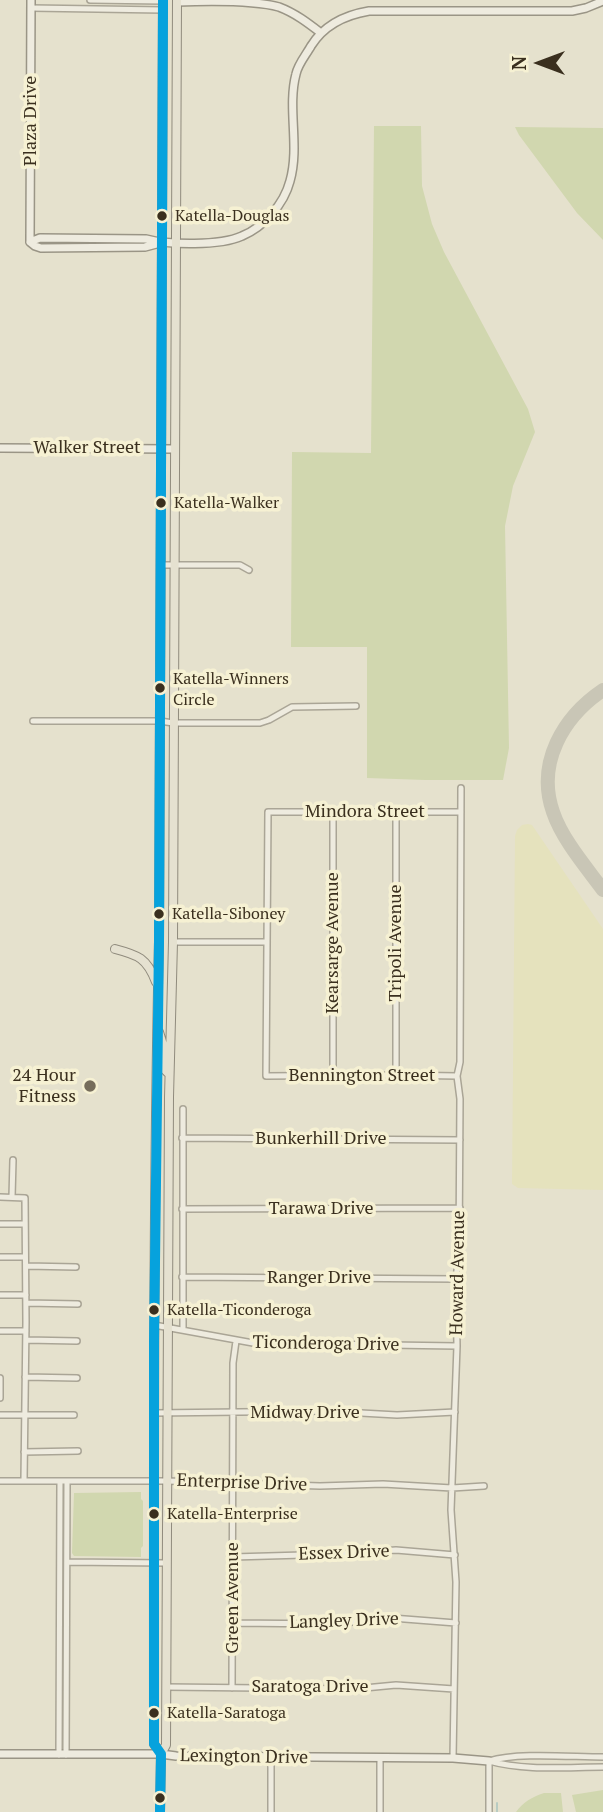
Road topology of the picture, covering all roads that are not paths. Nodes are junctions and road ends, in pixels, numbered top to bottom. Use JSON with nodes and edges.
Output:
{"nodes":[{"id":1,"x":90,"y":0,"type":"edge"},
{"id":2,"x":176,"y":1,"type":"edge"},
{"id":3,"x":603,"y":1,"type":"edge"},
{"id":4,"x":31,"y":4,"type":"edge"},
{"id":5,"x":163,"y":4,"type":"edge"},
{"id":6,"x":177,"y":16,"type":"junction"},
{"id":7,"x":321,"y":33,"type":"junction"},
{"id":8,"x":162,"y":243,"type":"junction"},
{"id":9,"x":175,"y":243,"type":"junction"},
{"id":10,"x":0,"y":448,"type":"edge"},
{"id":11,"x":162,"y":449,"type":"junction"},
{"id":12,"x":175,"y":449,"type":"junction"},
{"id":13,"x":160,"y":565,"type":"junction"},
{"id":14,"x":174,"y":565,"type":"junction"},
{"id":15,"x":249,"y":570,"type":"dead end"},
{"id":16,"x":356,"y":706,"type":"dead end"},
{"id":17,"x":160,"y":720,"type":"junction"},
{"id":18,"x":33,"y":721,"type":"dead end"},
{"id":19,"x":173,"y":723,"type":"junction"},
{"id":20,"x":461,"y":788,"type":"dead end"},
{"id":21,"x":333,"y":812,"type":"junction"},
{"id":22,"x":396,"y":812,"type":"junction"},
{"id":23,"x":461,"y":812,"type":"junction"},
{"id":24,"x":173,"y":942,"type":"junction"},
{"id":25,"x":267,"y":942,"type":"junction"},
{"id":26,"x":115,"y":949,"type":"dead end"},
{"id":27,"x":158,"y":986,"type":"junction"},
{"id":28,"x":157,"y":1026,"type":"junction"},
{"id":29,"x":169,"y":1074,"type":"junction"},
{"id":30,"x":332,"y":1075,"type":"junction"},
{"id":31,"x":396,"y":1075,"type":"junction"},
{"id":32,"x":457,"y":1076,"type":"junction"},
{"id":33,"x":183,"y":1109,"type":"dead end"},
{"id":34,"x":182,"y":1138,"type":"junction"},
{"id":35,"x":460,"y":1140,"type":"junction"},
{"id":36,"x":13,"y":1160,"type":"dead end"},
{"id":37,"x":0,"y":1198,"type":"edge"},
{"id":38,"x":12,"y":1198,"type":"junction"},
{"id":39,"x":460,"y":1208,"type":"junction"},
{"id":40,"x":182,"y":1209,"type":"junction"},
{"id":41,"x":0,"y":1224,"type":"edge"},
{"id":42,"x":25,"y":1224,"type":"junction"},
{"id":43,"x":0,"y":1257,"type":"edge"},
{"id":44,"x":25,"y":1257,"type":"junction"},
{"id":45,"x":26,"y":1266,"type":"junction"},
{"id":46,"x":76,"y":1267,"type":"dead end"},
{"id":47,"x":182,"y":1277,"type":"junction"},
{"id":48,"x":456,"y":1279,"type":"junction"},
{"id":49,"x":0,"y":1295,"type":"edge"},
{"id":50,"x":26,"y":1295,"type":"junction"},
{"id":51,"x":26,"y":1303,"type":"junction"},
{"id":52,"x":78,"y":1304,"type":"dead end"},
{"id":53,"x":155,"y":1325,"type":"junction"},
{"id":54,"x":167,"y":1326,"type":"junction"},
{"id":55,"x":183,"y":1329,"type":"junction"},
{"id":56,"x":0,"y":1331,"type":"edge"},
{"id":57,"x":26,"y":1331,"type":"junction"},
{"id":58,"x":26,"y":1340,"type":"junction"},
{"id":59,"x":77,"y":1341,"type":"dead end"},
{"id":60,"x":236,"y":1341,"type":"junction"},
{"id":61,"x":457,"y":1346,"type":"junction"},
{"id":62,"x":25,"y":1377,"type":"junction"},
{"id":63,"x":0,"y":1378,"type":"edge"},
{"id":64,"x":77,"y":1378,"type":"dead end"},
{"id":65,"x":0,"y":1398,"type":"edge"},
{"id":66,"x":167,"y":1412,"type":"junction"},
{"id":67,"x":455,"y":1412,"type":"junction"},
{"id":68,"x":154,"y":1413,"type":"junction"},
{"id":69,"x":233,"y":1413,"type":"junction"},
{"id":70,"x":0,"y":1415,"type":"edge"},
{"id":71,"x":24,"y":1415,"type":"junction"},
{"id":72,"x":74,"y":1415,"type":"dead end"},
{"id":73,"x":78,"y":1451,"type":"dead end"},
{"id":74,"x":24,"y":1452,"type":"junction"},
{"id":75,"x":24,"y":1480,"type":"junction"},
{"id":76,"x":0,"y":1481,"type":"edge"},
{"id":77,"x":154,"y":1481,"type":"junction"},
{"id":78,"x":167,"y":1481,"type":"junction"},
{"id":79,"x":60,"y":1482,"type":"junction"},
{"id":80,"x":67,"y":1482,"type":"junction"},
{"id":81,"x":233,"y":1483,"type":"junction"},
{"id":82,"x":484,"y":1486,"type":"dead end"},
{"id":83,"x":452,"y":1488,"type":"junction"},
{"id":84,"x":455,"y":1555,"type":"junction"},
{"id":85,"x":233,"y":1556,"type":"junction"},
{"id":86,"x":63,"y":1562,"type":"junction"},
{"id":87,"x":154,"y":1562,"type":"junction"},
{"id":88,"x":166,"y":1563,"type":"junction"},
{"id":89,"x":233,"y":1623,"type":"junction"},
{"id":90,"x":456,"y":1623,"type":"junction"},
{"id":91,"x":166,"y":1687,"type":"junction"},
{"id":92,"x":232,"y":1688,"type":"junction"},
{"id":93,"x":454,"y":1689,"type":"junction"},
{"id":94,"x":0,"y":1754,"type":"edge"},
{"id":95,"x":161,"y":1754,"type":"junction"},
{"id":96,"x":62,"y":1755,"type":"junction"},
{"id":97,"x":603,"y":1757,"type":"edge"},
{"id":98,"x":271,"y":1758,"type":"junction"},
{"id":99,"x":453,"y":1758,"type":"junction"},
{"id":100,"x":380,"y":1759,"type":"junction"},
{"id":101,"x":488,"y":1761,"type":"junction"},
{"id":102,"x":603,"y":1767,"type":"edge"},
{"id":103,"x":160,"y":1812,"type":"edge"},
{"id":104,"x":271,"y":1812,"type":"edge"},
{"id":105,"x":380,"y":1812,"type":"edge"},
{"id":106,"x":489,"y":1812,"type":"edge"}],
"edges":[{"from":1,"to":5,"type":"street"},
{"from":2,"to":6,"type":"main road"},
{"from":2,"to":7,"type":"street"},
{"from":3,"to":7,"type":"street"},
{"from":4,"to":5,"type":"street"},
{"from":4,"to":8,"type":"street","name":"Plaza Drive"},
{"from":5,"to":6,"type":"main road"},
{"from":5,"to":8,"type":"main road"},
{"from":6,"to":9,"type":"main road"},
{"from":7,"to":9,"type":"street"},
{"from":8,"to":9,"type":"street"},
{"from":8,"to":11,"type":"main road"},
{"from":9,"to":12,"type":"main road"},
{"from":10,"to":11,"type":"street","name":"Walker Street"},
{"from":11,"to":12,"type":"street","name":"Walker Street"},
{"from":11,"to":13,"type":"main road"},
{"from":12,"to":14,"type":"main road"},
{"from":13,"to":14,"type":"street"},
{"from":13,"to":17,"type":"main road"},
{"from":14,"to":15,"type":"street"},
{"from":14,"to":19,"type":"main road"},
{"from":16,"to":19,"type":"street"},
{"from":17,"to":18,"type":"street"},
{"from":17,"to":19,"type":"street"},
{"from":17,"to":27,"type":"main road"},
{"from":19,"to":24,"type":"main road"},
{"from":20,"to":23,"type":"street","name":"Howard Avenue"},
{"from":21,"to":22,"type":"street","name":"Mindora Street"},
{"from":21,"to":25,"type":"street","name":"Mindora Street"},
{"from":21,"to":30,"type":"street","name":"Kearsarge Avenue"},
{"from":22,"to":23,"type":"street","name":"Mindora Street"},
{"from":22,"to":31,"type":"street","name":"Tripoli Avenue"},
{"from":23,"to":32,"type":"street","name":"Howard Avenue"},
{"from":24,"to":25,"type":"street"},
{"from":24,"to":29,"type":"main road"},
{"from":25,"to":30,"type":"street","name":"Bennington Street"},
{"from":26,"to":27,"type":"main road"},
{"from":27,"to":28,"type":"main road"},
{"from":28,"to":29,"type":"main road"},
{"from":28,"to":53,"type":"main road"},
{"from":29,"to":54,"type":"main road"},
{"from":30,"to":31,"type":"street","name":"Bennington Street"},
{"from":31,"to":32,"type":"street","name":"Bennington Street"},
{"from":32,"to":35,"type":"street","name":"Howard Avenue"},
{"from":33,"to":34,"type":"street"},
{"from":34,"to":35,"type":"street","name":"Bunkerhill Drive"},
{"from":34,"to":40,"type":"street"},
{"from":35,"to":39,"type":"street","name":"Howard Avenue"},
{"from":36,"to":38,"type":"street"},
{"from":37,"to":38,"type":"street"},
{"from":38,"to":42,"type":"street"},
{"from":39,"to":40,"type":"street","name":"Tarawa Drive"},
{"from":39,"to":48,"type":"street","name":"Howard Avenue"},
{"from":40,"to":47,"type":"street"},
{"from":41,"to":42,"type":"street"},
{"from":42,"to":44,"type":"street"},
{"from":43,"to":44,"type":"street"},
{"from":44,"to":45,"type":"street"},
{"from":45,"to":46,"type":"street"},
{"from":45,"to":50,"type":"street"},
{"from":47,"to":48,"type":"street","name":"Ranger Drive"},
{"from":47,"to":55,"type":"street"},
{"from":48,"to":61,"type":"street","name":"Howard Avenue"},
{"from":49,"to":50,"type":"street"},
{"from":50,"to":51,"type":"street"},
{"from":51,"to":52,"type":"street"},
{"from":51,"to":57,"type":"street"},
{"from":53,"to":54,"type":"street","name":"Ticonderoga Drive"},
{"from":53,"to":68,"type":"main road"},
{"from":54,"to":55,"type":"street","name":"Ticonderoga Drive"},
{"from":54,"to":66,"type":"main road"},
{"from":55,"to":60,"type":"street","name":"Ticonderoga Drive"},
{"from":56,"to":57,"type":"street"},
{"from":57,"to":58,"type":"street"},
{"from":58,"to":59,"type":"street"},
{"from":58,"to":62,"type":"street"},
{"from":60,"to":61,"type":"street","name":"Ticonderoga Drive"},
{"from":60,"to":69,"type":"street","name":"Green Avenue"},
{"from":61,"to":67,"type":"street","name":"Howard Avenue"},
{"from":62,"to":64,"type":"street"},
{"from":62,"to":71,"type":"street"},
{"from":63,"to":65,"type":"street"},
{"from":66,"to":68,"type":"street","name":"Midway Drive"},
{"from":66,"to":69,"type":"street","name":"Midway Drive"},
{"from":66,"to":78,"type":"main road"},
{"from":67,"to":69,"type":"street","name":"Midway Drive"},
{"from":67,"to":83,"type":"street","name":"Howard Avenue"},
{"from":68,"to":77,"type":"main road"},
{"from":69,"to":81,"type":"street","name":"Green Avenue"},
{"from":70,"to":71,"type":"street"},
{"from":71,"to":72,"type":"street"},
{"from":71,"to":74,"type":"street"},
{"from":73,"to":74,"type":"street"},
{"from":74,"to":75,"type":"street"},
{"from":75,"to":76,"type":"street","name":"Enterprise Drive"},
{"from":75,"to":79,"type":"street","name":"Enterprise Drive"},
{"from":77,"to":78,"type":"street","name":"Enterprise Drive"},
{"from":77,"to":80,"type":"street","name":"Enterprise Drive"},
{"from":77,"to":87,"type":"main road"},
{"from":78,"to":81,"type":"street","name":"Enterprise Drive"},
{"from":78,"to":88,"type":"main road"},
{"from":79,"to":80,"type":"street","name":"Enterprise Drive"},
{"from":79,"to":86,"type":"street"},
{"from":80,"to":86,"type":"street"},
{"from":81,"to":83,"type":"street","name":"Enterprise Drive"},
{"from":81,"to":85,"type":"street","name":"Green Avenue"},
{"from":82,"to":83,"type":"street","name":"Enterprise Drive"},
{"from":83,"to":84,"type":"street","name":"Howard Avenue"},
{"from":84,"to":85,"type":"street","name":"Essex Drive"},
{"from":84,"to":90,"type":"street","name":"Howard Avenue"},
{"from":85,"to":89,"type":"street","name":"Green Avenue"},
{"from":86,"to":87,"type":"street"},
{"from":86,"to":96,"type":"street"},
{"from":87,"to":88,"type":"street"},
{"from":87,"to":95,"type":"main road"},
{"from":88,"to":91,"type":"main road"},
{"from":89,"to":90,"type":"street","name":"Langley Drive"},
{"from":89,"to":92,"type":"street","name":"Green Avenue"},
{"from":90,"to":93,"type":"street","name":"Howard Avenue"},
{"from":91,"to":92,"type":"street","name":"Saratoga Drive"},
{"from":91,"to":95,"type":"main road"},
{"from":92,"to":93,"type":"street","name":"Saratoga Drive"},
{"from":93,"to":99,"type":"street","name":"Howard Avenue"},
{"from":94,"to":96,"type":"street","name":"Lexington Drive"},
{"from":95,"to":96,"type":"street","name":"Lexington Drive"},
{"from":95,"to":98,"type":"street","name":"Lexington Drive"},
{"from":95,"to":103,"type":"main road"},
{"from":97,"to":101,"type":"street","name":"Lexington Drive"},
{"from":98,"to":100,"type":"street","name":"Lexington Drive"},
{"from":98,"to":104,"type":"street"},
{"from":99,"to":100,"type":"street","name":"Lexington Drive"},
{"from":99,"to":101,"type":"street","name":"Lexington Drive"},
{"from":100,"to":105,"type":"street"},
{"from":101,"to":102,"type":"street","name":"Lexington Drive"},
{"from":101,"to":106,"type":"street"}]}
